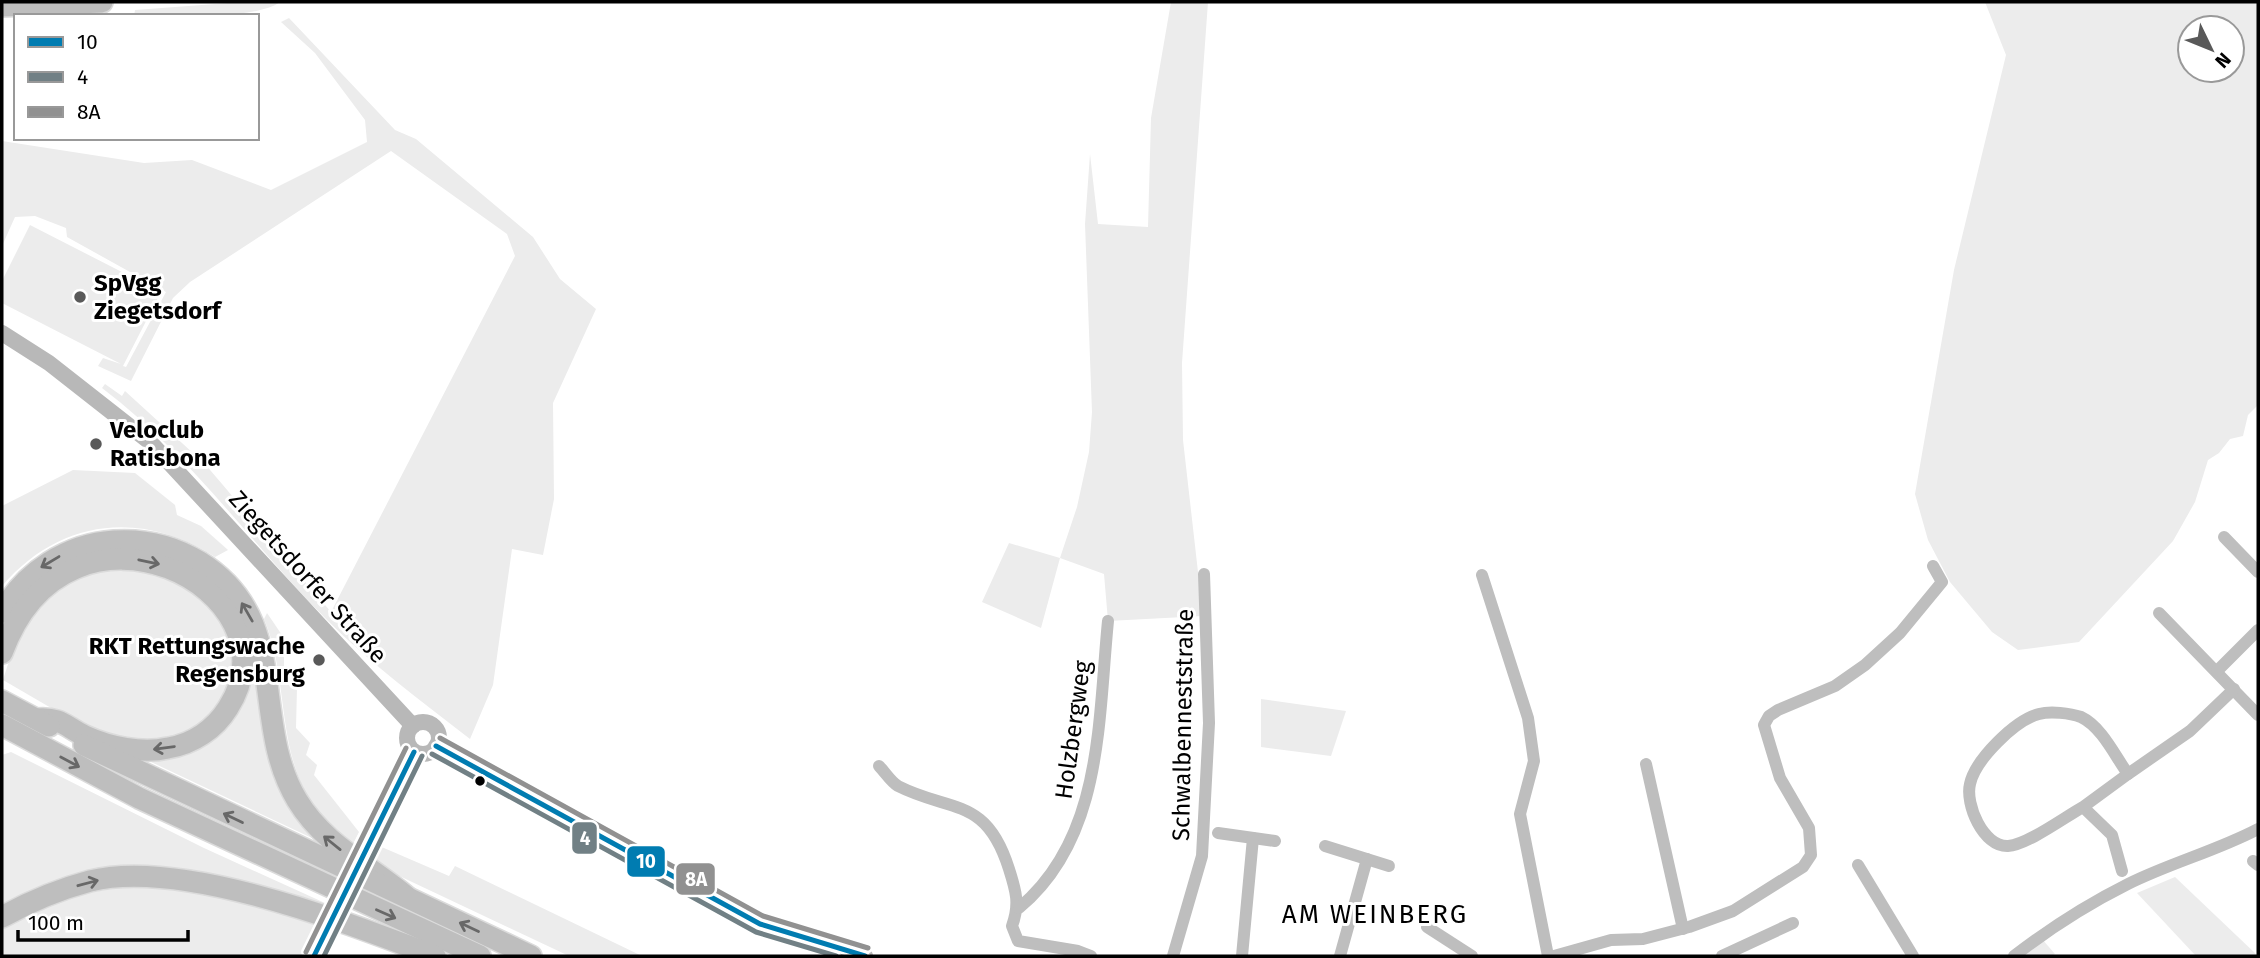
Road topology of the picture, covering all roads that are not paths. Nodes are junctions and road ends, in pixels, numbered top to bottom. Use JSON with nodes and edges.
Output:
{"nodes":[{"id":1,"x":102,"y":2,"type":"edge"},
{"id":2,"x":2,"y":6,"type":"edge"},
{"id":3,"x":2,"y":333,"type":"edge"},
{"id":4,"x":2224,"y":537,"type":"dead end"},
{"id":5,"x":1933,"y":566,"type":"dead end"},
{"id":6,"x":2258,"y":572,"type":"edge"},
{"id":7,"x":1204,"y":574,"type":"dead end"},
{"id":8,"x":1482,"y":575,"type":"dead end"},
{"id":9,"x":2,"y":612,"type":"edge"},
{"id":10,"x":2160,"y":613,"type":"dead end"},
{"id":11,"x":1108,"y":621,"type":"dead end"},
{"id":12,"x":2258,"y":630,"type":"edge"},
{"id":13,"x":2,"y":653,"type":"edge"},
{"id":14,"x":2217,"y":671,"type":"junction"},
{"id":15,"x":2234,"y":689,"type":"junction"},
{"id":16,"x":19,"y":710,"type":"edge"},
{"id":17,"x":2258,"y":715,"type":"edge"},
{"id":18,"x":413,"y":726,"type":"junction"},
{"id":19,"x":6,"y":728,"type":"edge"},
{"id":20,"x":436,"y":746,"type":"junction"},
{"id":21,"x":414,"y":752,"type":"junction"},
{"id":22,"x":1646,"y":764,"type":"dead end"},
{"id":23,"x":879,"y":766,"type":"dead end"},
{"id":24,"x":2127,"y":774,"type":"junction"},
{"id":25,"x":2082,"y":807,"type":"junction"},
{"id":26,"x":2258,"y":830,"type":"edge"},
{"id":27,"x":1218,"y":833,"type":"dead end"},
{"id":28,"x":1253,"y":838,"type":"junction"},
{"id":29,"x":1275,"y":841,"type":"dead end"},
{"id":30,"x":1325,"y":846,"type":"dead end"},
{"id":31,"x":362,"y":853,"type":"dead end"},
{"id":32,"x":1367,"y":859,"type":"junction"},
{"id":33,"x":1858,"y":865,"type":"dead end"},
{"id":34,"x":1389,"y":866,"type":"dead end"},
{"id":35,"x":2122,"y":871,"type":"dead end"},
{"id":36,"x":407,"y":897,"type":"junction"},
{"id":37,"x":1019,"y":908,"type":"junction"},
{"id":38,"x":2,"y":917,"type":"edge"},
{"id":39,"x":1793,"y":923,"type":"dead end"},
{"id":40,"x":1427,"y":927,"type":"dead end"},
{"id":41,"x":1683,"y":929,"type":"junction"},
{"id":42,"x":324,"y":930,"type":"tunnel mouth"},
{"id":43,"x":1465,"y":954,"type":"edge"},
{"id":44,"x":314,"y":956,"type":"edge"},
{"id":45,"x":435,"y":956,"type":"edge"},
{"id":46,"x":480,"y":956,"type":"edge"},
{"id":47,"x":531,"y":956,"type":"edge"},
{"id":48,"x":865,"y":956,"type":"edge"},
{"id":49,"x":1091,"y":956,"type":"edge"},
{"id":50,"x":1173,"y":956,"type":"edge"},
{"id":51,"x":1242,"y":956,"type":"edge"},
{"id":52,"x":1340,"y":956,"type":"edge"},
{"id":53,"x":1548,"y":956,"type":"edge"},
{"id":54,"x":1555,"y":956,"type":"edge"},
{"id":55,"x":1722,"y":956,"type":"edge"},
{"id":56,"x":1913,"y":956,"type":"edge"},
{"id":57,"x":2014,"y":956,"type":"edge"}],
"edges":[{"from":1,"to":2,"type":"highway"},
{"from":3,"to":18,"type":"street","name":"Ziegetsdorfer Straße"},
{"from":4,"to":6,"type":"street"},
{"from":5,"to":41,"type":"street"},
{"from":7,"to":50,"type":"street","name":"Schwalbenneststraße"},
{"from":8,"to":53,"type":"street"},
{"from":36,"to":9,"type":"highway","one_way":true},
{"from":10,"to":14,"type":"street"},
{"from":11,"to":37,"type":"street","name":"Holzbergweg"},
{"from":12,"to":14,"type":"street"},
{"from":13,"to":16,"type":"highway","one_way":true},
{"from":14,"to":15,"type":"street"},
{"from":15,"to":17,"type":"street"},
{"from":15,"to":24,"type":"street"},
{"from":36,"to":16,"type":"highway","one_way":true},
{"from":18,"to":20,"type":"street"},
{"from":18,"to":21,"type":"street"},
{"from":19,"to":46,"type":"highway","one_way":true},
{"from":20,"to":21,"type":"street"},
{"from":20,"to":48,"type":"street"},
{"from":21,"to":31,"type":"street"},
{"from":22,"to":41,"type":"street"},
{"from":23,"to":37,"type":"street"},
{"from":24,"to":25,"type":"street"},
{"from":24,"to":25,"type":"street"},
{"from":25,"to":35,"type":"street"},
{"from":26,"to":57,"type":"street"},
{"from":27,"to":28,"type":"street"},
{"from":28,"to":29,"type":"street"},
{"from":28,"to":51,"type":"street"},
{"from":30,"to":32,"type":"street"},
{"from":32,"to":34,"type":"street"},
{"from":32,"to":52,"type":"street"},
{"from":33,"to":56,"type":"street"},
{"from":47,"to":36,"type":"highway","one_way":true},
{"from":37,"to":49,"type":"street"},
{"from":38,"to":45,"type":"highway","one_way":true},
{"from":39,"to":55,"type":"street"},
{"from":40,"to":43,"type":"street"},
{"from":41,"to":54,"type":"street"},
{"from":42,"to":44,"type":"street"}]}
